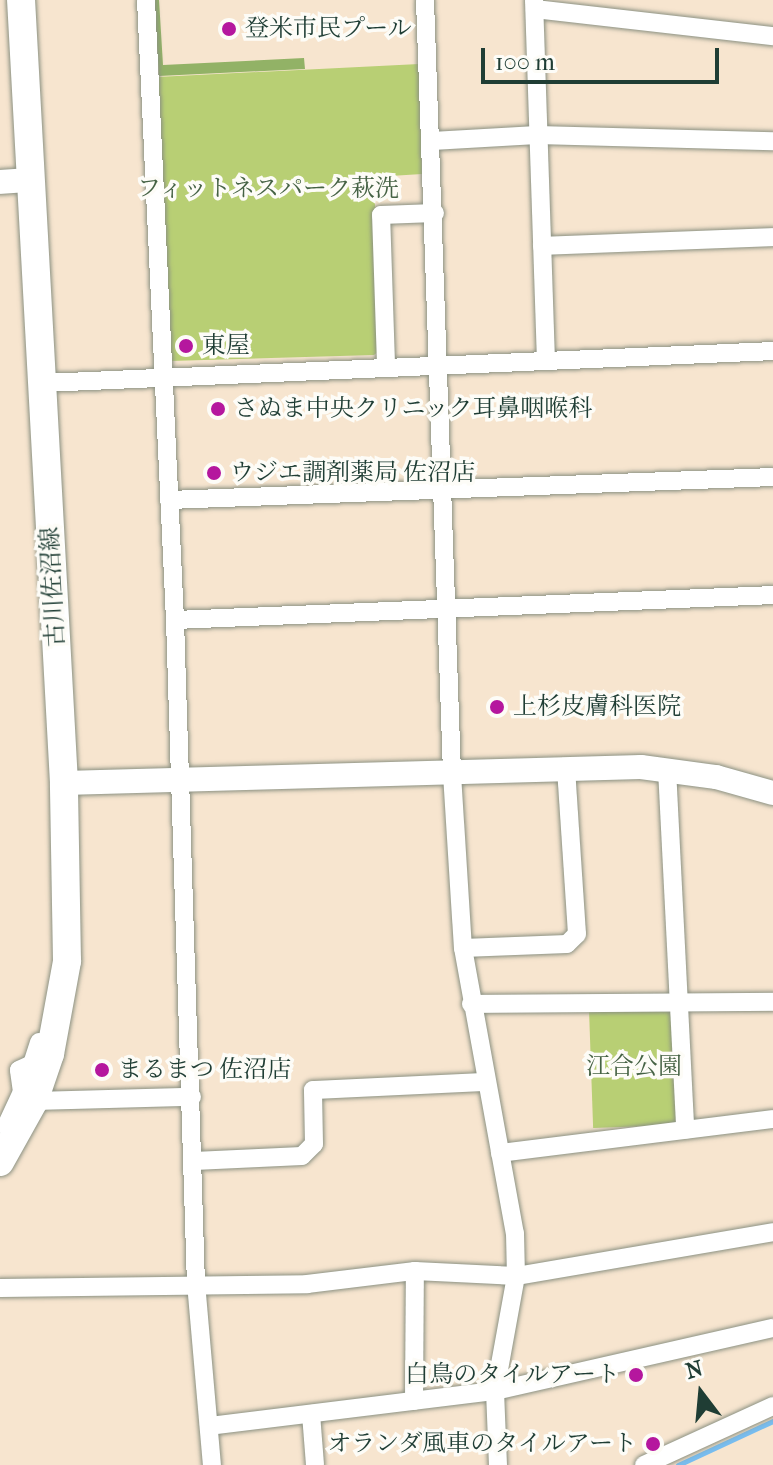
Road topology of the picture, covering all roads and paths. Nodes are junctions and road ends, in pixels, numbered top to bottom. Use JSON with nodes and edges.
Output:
{"nodes":[{"id":1,"x":21,"y":0,"type":"edge"},
{"id":2,"x":146,"y":0,"type":"edge"},
{"id":3,"x":425,"y":0,"type":"edge"},
{"id":4,"x":534,"y":5,"type":"edge"},
{"id":5,"x":773,"y":36,"type":"edge"},
{"id":6,"x":537,"y":135,"type":"junction"},
{"id":7,"x":432,"y":141,"type":"junction"},
{"id":8,"x":773,"y":141,"type":"edge"},
{"id":9,"x":29,"y":180,"type":"junction"},
{"id":10,"x":0,"y":182,"type":"edge"},
{"id":11,"x":435,"y":213,"type":"junction"},
{"id":12,"x":773,"y":237,"type":"edge"},
{"id":13,"x":542,"y":246,"type":"junction"},
{"id":14,"x":773,"y":351,"type":"edge"},
{"id":15,"x":546,"y":359,"type":"junction"},
{"id":16,"x":441,"y":362,"type":"junction"},
{"id":17,"x":386,"y":364,"type":"junction"},
{"id":18,"x":164,"y":376,"type":"junction"},
{"id":19,"x":44,"y":383,"type":"junction"},
{"id":20,"x":773,"y":477,"type":"edge"},
{"id":21,"x":442,"y":489,"type":"junction"},
{"id":22,"x":169,"y":500,"type":"junction"},
{"id":23,"x":773,"y":595,"type":"edge"},
{"id":24,"x":447,"y":610,"type":"junction"},
{"id":25,"x":175,"y":620,"type":"junction"},
{"id":26,"x":566,"y":768,"type":"junction"},
{"id":27,"x":667,"y":769,"type":"junction"},
{"id":28,"x":452,"y":774,"type":"junction"},
{"id":29,"x":182,"y":781,"type":"junction"},
{"id":30,"x":64,"y":783,"type":"junction"},
{"id":31,"x":771,"y":792,"type":"edge"},
{"id":32,"x":68,"y":941,"type":"junction"},
{"id":33,"x":463,"y":948,"type":"junction"},
{"id":34,"x":678,"y":1002,"type":"junction"},
{"id":35,"x":773,"y":1002,"type":"edge"},
{"id":36,"x":471,"y":1004,"type":"junction"},
{"id":37,"x":485,"y":1082,"type":"junction"},
{"id":38,"x":192,"y":1097,"type":"junction"},
{"id":39,"x":34,"y":1101,"type":"junction"},
{"id":40,"x":773,"y":1119,"type":"edge"},
{"id":41,"x":685,"y":1130,"type":"junction"},
{"id":42,"x":0,"y":1140,"type":"edge"},
{"id":43,"x":500,"y":1153,"type":"junction"},
{"id":44,"x":194,"y":1161,"type":"junction"},
{"id":45,"x":0,"y":1162,"type":"edge"},
{"id":46,"x":773,"y":1232,"type":"edge"},
{"id":47,"x":415,"y":1271,"type":"junction"},
{"id":48,"x":516,"y":1276,"type":"junction"},
{"id":49,"x":196,"y":1283,"type":"junction"},
{"id":50,"x":0,"y":1288,"type":"edge"},
{"id":51,"x":773,"y":1328,"type":"edge"},
{"id":52,"x":495,"y":1391,"type":"junction"},
{"id":53,"x":414,"y":1401,"type":"junction"},
{"id":54,"x":773,"y":1406,"type":"edge"},
{"id":55,"x":311,"y":1414,"type":"junction"},
{"id":56,"x":209,"y":1426,"type":"junction"},
{"id":57,"x":212,"y":1465,"type":"edge"},
{"id":58,"x":315,"y":1465,"type":"edge"},
{"id":59,"x":498,"y":1465,"type":"edge"},
{"id":60,"x":644,"y":1465,"type":"edge"}],
"edges":[{"from":1,"to":9,"type":"main road","name":"古川佐沼線"},
{"from":2,"to":18,"type":"street"},
{"from":3,"to":7,"type":"street"},
{"from":4,"to":5,"type":"street"},
{"from":4,"to":6,"type":"street"},
{"from":6,"to":7,"type":"street"},
{"from":6,"to":8,"type":"street"},
{"from":6,"to":13,"type":"street"},
{"from":7,"to":11,"type":"street"},
{"from":9,"to":10,"type":"street"},
{"from":9,"to":19,"type":"main road","name":"古川佐沼線"},
{"from":11,"to":16,"type":"street"},
{"from":11,"to":17,"type":"street"},
{"from":12,"to":13,"type":"street"},
{"from":13,"to":15,"type":"street"},
{"from":14,"to":15,"type":"street"},
{"from":15,"to":16,"type":"street"},
{"from":16,"to":17,"type":"street"},
{"from":16,"to":21,"type":"street"},
{"from":17,"to":18,"type":"street"},
{"from":18,"to":19,"type":"street"},
{"from":18,"to":22,"type":"street"},
{"from":19,"to":30,"type":"main road","name":"古川佐沼線"},
{"from":20,"to":21,"type":"street"},
{"from":21,"to":22,"type":"street"},
{"from":21,"to":24,"type":"street"},
{"from":22,"to":25,"type":"street"},
{"from":23,"to":24,"type":"street"},
{"from":24,"to":25,"type":"street"},
{"from":24,"to":28,"type":"street"},
{"from":25,"to":29,"type":"street"},
{"from":26,"to":27,"type":"street"},
{"from":26,"to":28,"type":"street"},
{"from":26,"to":33,"type":"street"},
{"from":27,"to":31,"type":"street"},
{"from":27,"to":34,"type":"street"},
{"from":28,"to":29,"type":"street"},
{"from":28,"to":33,"type":"street"},
{"from":29,"to":30,"type":"street"},
{"from":29,"to":38,"type":"street"},
{"from":30,"to":32,"type":"main road","name":"古川佐沼線"},
{"from":32,"to":39,"type":"main road","name":"古川佐沼線"},
{"from":32,"to":42,"type":"street"},
{"from":33,"to":36,"type":"street"},
{"from":34,"to":35,"type":"street"},
{"from":34,"to":36,"type":"street"},
{"from":34,"to":41,"type":"street"},
{"from":36,"to":37,"type":"street"},
{"from":37,"to":43,"type":"street"},
{"from":37,"to":44,"type":"street"},
{"from":38,"to":39,"type":"street"},
{"from":38,"to":44,"type":"street"},
{"from":39,"to":45,"type":"main road","name":"古川佐沼線"},
{"from":40,"to":41,"type":"street"},
{"from":41,"to":43,"type":"street"},
{"from":43,"to":48,"type":"street"},
{"from":44,"to":49,"type":"street"},
{"from":46,"to":48,"type":"street"},
{"from":47,"to":48,"type":"street"},
{"from":47,"to":49,"type":"street"},
{"from":47,"to":53,"type":"street"},
{"from":48,"to":52,"type":"street"},
{"from":49,"to":50,"type":"street"},
{"from":49,"to":56,"type":"street"},
{"from":51,"to":52,"type":"street"},
{"from":52,"to":53,"type":"street"},
{"from":52,"to":59,"type":"street"},
{"from":53,"to":55,"type":"street"},
{"from":54,"to":60,"type":"street"},
{"from":55,"to":56,"type":"street"},
{"from":55,"to":58,"type":"street"},
{"from":56,"to":57,"type":"street"}]}
